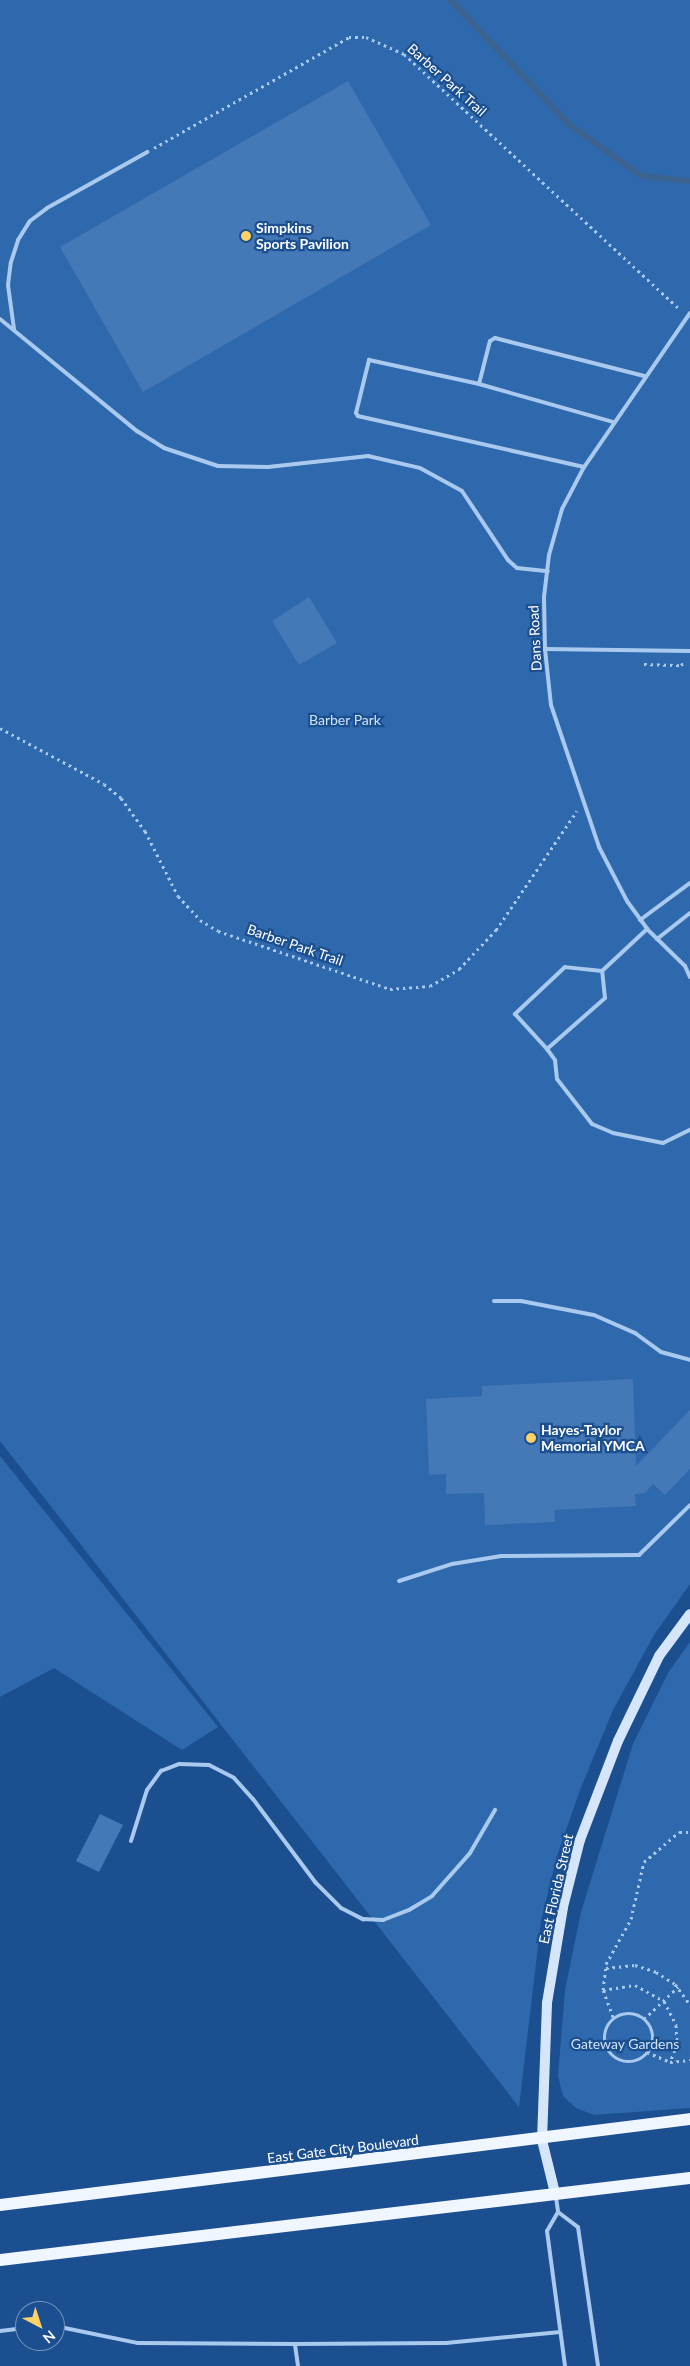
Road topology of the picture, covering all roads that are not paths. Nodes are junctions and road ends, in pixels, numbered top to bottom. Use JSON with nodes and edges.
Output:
{"nodes":[{"id":1,"x":147,"y":152,"type":"road end"},
{"id":2,"x":688,"y":315,"type":"edge"},
{"id":3,"x":0,"y":319,"type":"edge"},
{"id":4,"x":14,"y":330,"type":"junction"},
{"id":5,"x":644,"y":376,"type":"junction"},
{"id":6,"x":479,"y":384,"type":"junction"},
{"id":7,"x":613,"y":422,"type":"junction"},
{"id":8,"x":584,"y":467,"type":"junction"},
{"id":9,"x":548,"y":571,"type":"junction"},
{"id":10,"x":545,"y":649,"type":"junction"},
{"id":11,"x":690,"y":651,"type":"edge"},
{"id":12,"x":690,"y":883,"type":"edge"},
{"id":13,"x":690,"y":913,"type":"edge"},
{"id":14,"x":640,"y":920,"type":"junction"},
{"id":15,"x":647,"y":929,"type":"junction"},
{"id":16,"x":657,"y":939,"type":"junction"},
{"id":17,"x":685,"y":966,"type":"junction"},
{"id":18,"x":690,"y":967,"type":"edge"},
{"id":19,"x":602,"y":971,"type":"junction"},
{"id":20,"x":690,"y":978,"type":"edge"},
{"id":21,"x":547,"y":1049,"type":"junction"},
{"id":22,"x":690,"y":1130,"type":"edge"},
{"id":23,"x":494,"y":1301,"type":"dead end"},
{"id":24,"x":690,"y":1360,"type":"edge"},
{"id":25,"x":690,"y":1505,"type":"edge"},
{"id":26,"x":399,"y":1581,"type":"dead end"},
{"id":27,"x":690,"y":1614,"type":"edge"},
{"id":28,"x":495,"y":1810,"type":"dead end"},
{"id":29,"x":131,"y":1841,"type":"dead end"},
{"id":30,"x":690,"y":2119,"type":"edge"},
{"id":31,"x":542,"y":2140,"type":"junction"},
{"id":32,"x":690,"y":2178,"type":"edge"},
{"id":33,"x":555,"y":2193,"type":"junction"},
{"id":34,"x":0,"y":2205,"type":"edge"},
{"id":35,"x":558,"y":2212,"type":"junction"},
{"id":36,"x":0,"y":2260,"type":"edge"},
{"id":37,"x":65,"y":2328,"type":"edge"},
{"id":38,"x":15,"y":2329,"type":"edge"},
{"id":39,"x":0,"y":2331,"type":"edge"},
{"id":40,"x":560,"y":2332,"type":"junction"},
{"id":41,"x":296,"y":2344,"type":"junction"},
{"id":42,"x":298,"y":2366,"type":"edge"},
{"id":43,"x":565,"y":2366,"type":"edge"},
{"id":44,"x":598,"y":2366,"type":"edge"}],
"edges":[{"from":1,"to":4,"type":"lane"},
{"from":2,"to":5,"type":"lane","name":"Dans Road"},
{"from":3,"to":4,"type":"lane"},
{"from":4,"to":9,"type":"lane"},
{"from":5,"to":6,"type":"lane"},
{"from":5,"to":7,"type":"lane","name":"Dans Road"},
{"from":6,"to":7,"type":"lane"},
{"from":6,"to":8,"type":"lane"},
{"from":7,"to":8,"type":"lane","name":"Dans Road"},
{"from":8,"to":9,"type":"lane","name":"Dans Road"},
{"from":9,"to":10,"type":"lane","name":"Dans Road"},
{"from":10,"to":11,"type":"lane"},
{"from":10,"to":14,"type":"lane","name":"Dans Road"},
{"from":12,"to":14,"type":"lane"},
{"from":13,"to":16,"type":"lane"},
{"from":14,"to":15,"type":"lane","name":"Dans Road"},
{"from":15,"to":16,"type":"lane","name":"Dans Road"},
{"from":15,"to":19,"type":"lane"},
{"from":16,"to":17,"type":"lane","name":"Dans Road"},
{"from":17,"to":18,"type":"lane"},
{"from":17,"to":20,"type":"lane","name":"Dans Road"},
{"from":19,"to":21,"type":"lane"},
{"from":19,"to":21,"type":"lane"},
{"from":21,"to":22,"type":"lane"},
{"from":23,"to":24,"type":"lane"},
{"from":25,"to":26,"type":"lane"},
{"from":27,"to":31,"type":"main road","name":"East Florida Street"},
{"from":28,"to":29,"type":"lane"},
{"from":30,"to":31,"type":"main road","name":"East Gate City Boulevard"},
{"from":31,"to":33,"type":"main road","name":"East Florida Street"},
{"from":31,"to":34,"type":"main road","name":"East Gate City Boulevard"},
{"from":32,"to":33,"type":"main road"},
{"from":33,"to":35,"type":"lane"},
{"from":33,"to":36,"type":"main road"},
{"from":35,"to":40,"type":"lane"},
{"from":35,"to":44,"type":"lane"},
{"from":37,"to":41,"type":"lane"},
{"from":38,"to":39,"type":"lane"},
{"from":40,"to":41,"type":"lane"},
{"from":40,"to":43,"type":"lane"},
{"from":41,"to":42,"type":"lane"}]}
